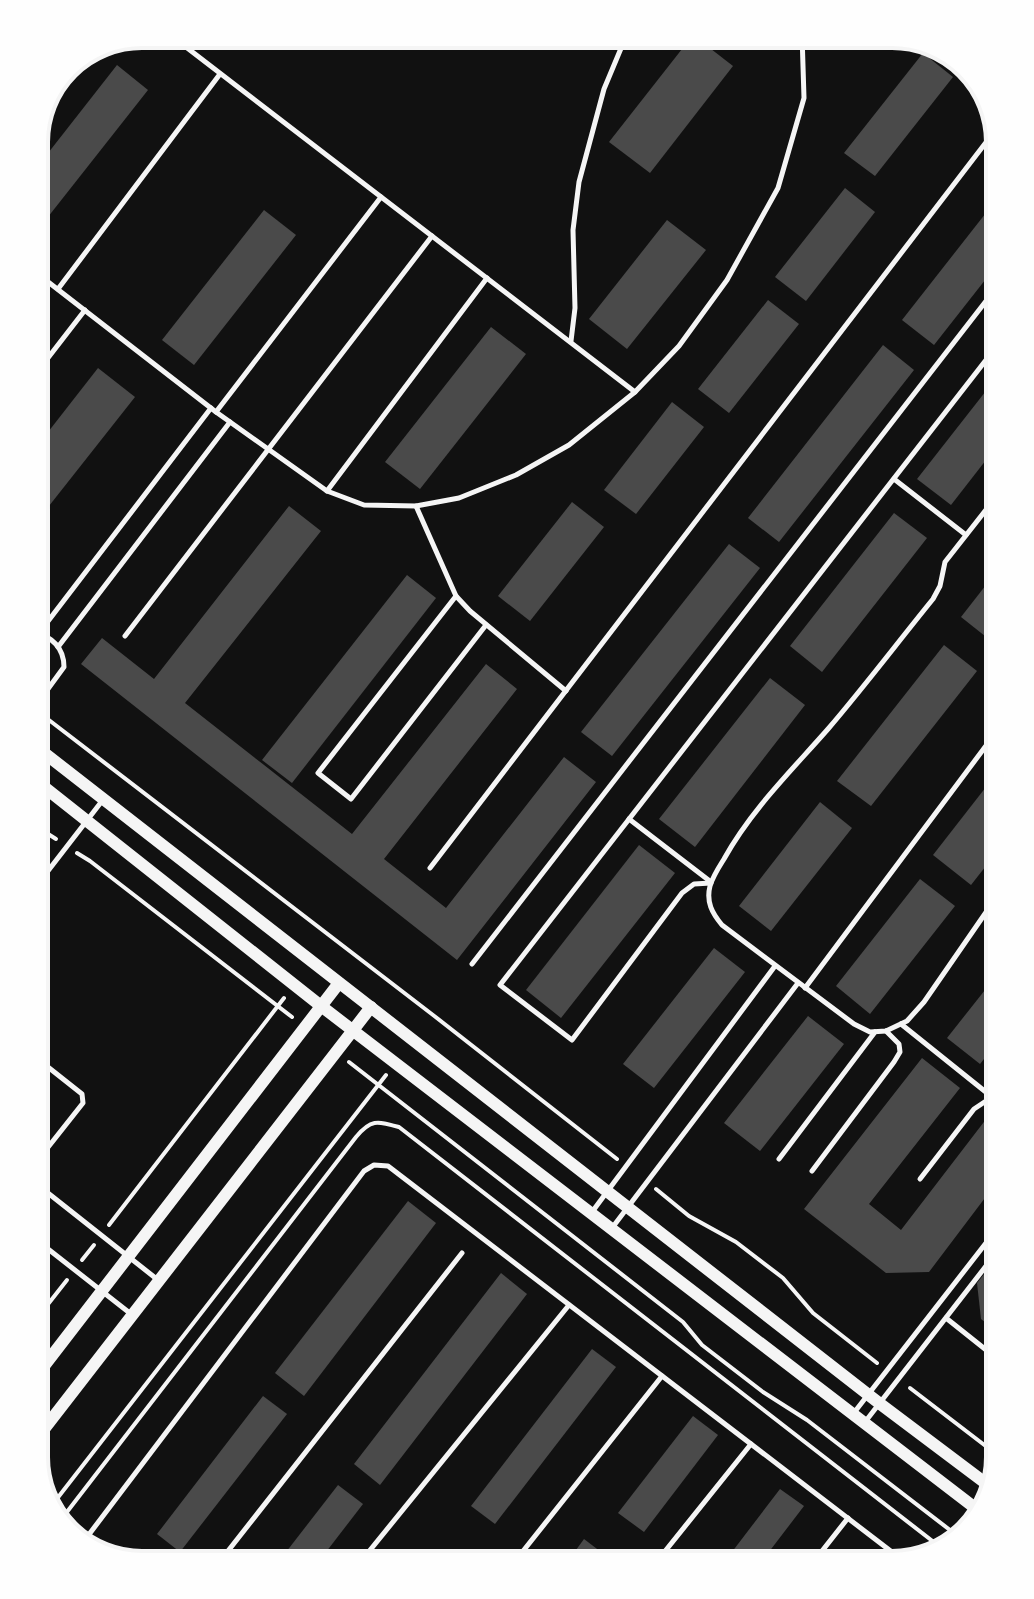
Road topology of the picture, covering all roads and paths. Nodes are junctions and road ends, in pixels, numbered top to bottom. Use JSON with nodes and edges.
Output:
{"nodes":[{"id":1,"x":187,"y":48,"type":"edge"},
{"id":2,"x":621,"y":48,"type":"edge"},
{"id":3,"x":802,"y":48,"type":"edge"},
{"id":4,"x":220,"y":74,"type":"junction"},
{"id":5,"x":986,"y":142,"type":"edge"},
{"id":6,"x":381,"y":197,"type":"junction"},
{"id":7,"x":432,"y":236,"type":"junction"},
{"id":8,"x":487,"y":278,"type":"junction"},
{"id":9,"x":48,"y":282,"type":"edge"},
{"id":10,"x":58,"y":289,"type":"junction"},
{"id":11,"x":986,"y":301,"type":"edge"},
{"id":12,"x":85,"y":310,"type":"junction"},
{"id":13,"x":571,"y":341,"type":"junction"},
{"id":14,"x":48,"y":358,"type":"edge"},
{"id":15,"x":986,"y":360,"type":"edge"},
{"id":16,"x":635,"y":392,"type":"junction"},
{"id":17,"x":213,"y":410,"type":"junction"},
{"id":18,"x":230,"y":422,"type":"junction"},
{"id":19,"x":267,"y":449,"type":"junction"},
{"id":20,"x":894,"y":479,"type":"junction"},
{"id":21,"x":327,"y":491,"type":"junction"},
{"id":22,"x":416,"y":506,"type":"junction"},
{"id":23,"x":986,"y":510,"type":"edge"},
{"id":24,"x":966,"y":535,"type":"junction"},
{"id":25,"x":456,"y":596,"type":"junction"},
{"id":26,"x":48,"y":618,"type":"edge"},
{"id":27,"x":486,"y":625,"type":"junction"},
{"id":28,"x":125,"y":636,"type":"dead end"},
{"id":29,"x":48,"y":638,"type":"edge"},
{"id":30,"x":58,"y":647,"type":"junction"},
{"id":31,"x":48,"y":689,"type":"edge"},
{"id":32,"x":566,"y":691,"type":"junction"},
{"id":33,"x":48,"y":719,"type":"edge"},
{"id":34,"x":986,"y":746,"type":"edge"},
{"id":35,"x":48,"y":756,"type":"edge"},
{"id":36,"x":48,"y":790,"type":"edge"},
{"id":37,"x":104,"y":799,"type":"junction"},
{"id":38,"x":629,"y":819,"type":"junction"},
{"id":39,"x":87,"y":820,"type":"junction"},
{"id":40,"x":48,"y":834,"type":"edge"},
{"id":41,"x":67,"y":847,"type":"junction"},
{"id":42,"x":430,"y":868,"type":"dead end"},
{"id":43,"x":48,"y":871,"type":"edge"},
{"id":44,"x":711,"y":883,"type":"junction"},
{"id":45,"x":986,"y":912,"type":"edge"},
{"id":46,"x":472,"y":964,"type":"dead end"},
{"id":47,"x":775,"y":966,"type":"junction"},
{"id":48,"x":339,"y":983,"type":"junction"},
{"id":49,"x":798,"y":983,"type":"junction"},
{"id":50,"x":295,"y":984,"type":"junction"},
{"id":51,"x":805,"y":988,"type":"junction"},
{"id":52,"x":278,"y":1006,"type":"junction"},
{"id":53,"x":321,"y":1006,"type":"junction"},
{"id":54,"x":371,"y":1007,"type":"junction"},
{"id":55,"x":901,"y":1024,"type":"junction"},
{"id":56,"x":305,"y":1027,"type":"junction"},
{"id":57,"x":353,"y":1030,"type":"junction"},
{"id":58,"x":886,"y":1031,"type":"junction"},
{"id":59,"x":875,"y":1032,"type":"junction"},
{"id":60,"x":336,"y":1052,"type":"junction"},
{"id":61,"x":396,"y":1063,"type":"junction"},
{"id":62,"x":48,"y":1067,"type":"edge"},
{"id":63,"x":379,"y":1085,"type":"junction"},
{"id":64,"x":986,"y":1092,"type":"edge"},
{"id":65,"x":986,"y":1101,"type":"edge"},
{"id":66,"x":48,"y":1147,"type":"edge"},
{"id":67,"x":779,"y":1159,"type":"dead end"},
{"id":68,"x":626,"y":1166,"type":"junction"},
{"id":69,"x":812,"y":1171,"type":"dead end"},
{"id":70,"x":920,"y":1179,"type":"dead end"},
{"id":71,"x":647,"y":1183,"type":"junction"},
{"id":72,"x":607,"y":1191,"type":"junction"},
{"id":73,"x":48,"y":1193,"type":"edge"},
{"id":74,"x":628,"y":1207,"type":"junction"},
{"id":75,"x":591,"y":1213,"type":"junction"},
{"id":76,"x":612,"y":1229,"type":"junction"},
{"id":77,"x":101,"y":1235,"type":"junction"},
{"id":78,"x":986,"y":1243,"type":"edge"},
{"id":79,"x":48,"y":1249,"type":"edge"},
{"id":80,"x":462,"y":1253,"type":"dead end"},
{"id":81,"x":128,"y":1257,"type":"junction"},
{"id":82,"x":986,"y":1266,"type":"edge"},
{"id":83,"x":75,"y":1269,"type":"junction"},
{"id":84,"x":159,"y":1280,"type":"junction"},
{"id":85,"x":102,"y":1291,"type":"junction"},
{"id":86,"x":48,"y":1304,"type":"edge"},
{"id":87,"x":569,"y":1305,"type":"junction"},
{"id":88,"x":132,"y":1315,"type":"junction"},
{"id":89,"x":946,"y":1318,"type":"junction"},
{"id":90,"x":986,"y":1350,"type":"edge"},
{"id":91,"x":48,"y":1361,"type":"edge"},
{"id":92,"x":887,"y":1370,"type":"junction"},
{"id":93,"x":662,"y":1376,"type":"junction"},
{"id":94,"x":898,"y":1379,"type":"junction"},
{"id":95,"x":868,"y":1394,"type":"junction"},
{"id":96,"x":879,"y":1403,"type":"junction"},
{"id":97,"x":853,"y":1414,"type":"junction"},
{"id":98,"x":864,"y":1422,"type":"junction"},
{"id":99,"x":48,"y":1424,"type":"edge"},
{"id":100,"x":751,"y":1444,"type":"junction"},
{"id":101,"x":986,"y":1446,"type":"edge"},
{"id":102,"x":983,"y":1481,"type":"edge"},
{"id":103,"x":58,"y":1498,"type":"edge"},
{"id":104,"x":972,"y":1506,"type":"edge"},
{"id":105,"x":66,"y":1513,"type":"edge"},
{"id":106,"x":848,"y":1518,"type":"junction"},
{"id":107,"x":951,"y":1531,"type":"edge"},
{"id":108,"x":89,"y":1534,"type":"edge"},
{"id":109,"x":933,"y":1541,"type":"edge"},
{"id":110,"x":228,"y":1551,"type":"edge"},
{"id":111,"x":369,"y":1551,"type":"edge"},
{"id":112,"x":523,"y":1551,"type":"edge"},
{"id":113,"x":665,"y":1551,"type":"edge"},
{"id":114,"x":822,"y":1551,"type":"edge"},
{"id":115,"x":891,"y":1551,"type":"edge"}],
"edges":[{"from":1,"to":4,"type":"lane"},
{"from":2,"to":13,"type":"lane"},
{"from":3,"to":16,"type":"lane"},
{"from":4,"to":6,"type":"lane"},
{"from":4,"to":10,"type":"lane"},
{"from":5,"to":32,"type":"lane"},
{"from":6,"to":7,"type":"lane"},
{"from":6,"to":17,"type":"lane"},
{"from":7,"to":8,"type":"lane"},
{"from":7,"to":19,"type":"lane"},
{"from":8,"to":13,"type":"lane"},
{"from":8,"to":21,"type":"lane"},
{"from":9,"to":10,"type":"lane"},
{"from":10,"to":12,"type":"lane"},
{"from":11,"to":46,"type":"lane"},
{"from":12,"to":14,"type":"lane"},
{"from":12,"to":17,"type":"lane"},
{"from":13,"to":16,"type":"lane"},
{"from":15,"to":20,"type":"lane"},
{"from":16,"to":22,"type":"lane"},
{"from":17,"to":18,"type":"lane"},
{"from":17,"to":26,"type":"lane"},
{"from":18,"to":19,"type":"lane"},
{"from":18,"to":30,"type":"lane"},
{"from":19,"to":21,"type":"lane"},
{"from":19,"to":28,"type":"lane"},
{"from":20,"to":24,"type":"lane"},
{"from":20,"to":38,"type":"lane"},
{"from":21,"to":22,"type":"lane"},
{"from":22,"to":25,"type":"lane"},
{"from":23,"to":24,"type":"lane"},
{"from":24,"to":44,"type":"lane"},
{"from":25,"to":27,"type":"lane"},
{"from":25,"to":27,"type":"lane"},
{"from":27,"to":32,"type":"lane"},
{"from":29,"to":30,"type":"lane"},
{"from":30,"to":31,"type":"lane"},
{"from":32,"to":42,"type":"lane"},
{"from":33,"to":68,"type":"path"},
{"from":34,"to":51,"type":"lane"},
{"from":35,"to":37,"type":"street"},
{"from":36,"to":39,"type":"street"},
{"from":37,"to":39,"type":"lane"},
{"from":37,"to":48,"type":"street"},
{"from":38,"to":44,"type":"lane"},
{"from":38,"to":44,"type":"lane"},
{"from":39,"to":41,"type":"lane"},
{"from":39,"to":50,"type":"street"},
{"from":40,"to":41,"type":"path"},
{"from":41,"to":43,"type":"lane"},
{"from":41,"to":52,"type":"path"},
{"from":44,"to":47,"type":"lane"},
{"from":45,"to":55,"type":"lane"},
{"from":47,"to":49,"type":"lane"},
{"from":47,"to":68,"type":"lane"},
{"from":48,"to":53,"type":"street"},
{"from":48,"to":54,"type":"street"},
{"from":49,"to":51,"type":"lane"},
{"from":49,"to":71,"type":"lane"},
{"from":50,"to":52,"type":"path"},
{"from":50,"to":53,"type":"street"},
{"from":51,"to":59,"type":"lane"},
{"from":52,"to":56,"type":"path"},
{"from":52,"to":77,"type":"path"},
{"from":53,"to":56,"type":"street"},
{"from":53,"to":57,"type":"street"},
{"from":54,"to":57,"type":"street"},
{"from":54,"to":72,"type":"street"},
{"from":55,"to":58,"type":"lane"},
{"from":55,"to":64,"type":"lane"},
{"from":56,"to":81,"type":"street"},
{"from":57,"to":60,"type":"street"},
{"from":57,"to":61,"type":"street"},
{"from":58,"to":59,"type":"lane"},
{"from":58,"to":69,"type":"lane"},
{"from":59,"to":67,"type":"lane"},
{"from":60,"to":63,"type":"path"},
{"from":60,"to":84,"type":"street"},
{"from":61,"to":63,"type":"path"},
{"from":61,"to":75,"type":"street"},
{"from":62,"to":66,"type":"lane"},
{"from":63,"to":103,"type":"path"},
{"from":63,"to":107,"type":"path"},
{"from":65,"to":70,"type":"lane"},
{"from":68,"to":72,"type":"lane"},
{"from":71,"to":74,"type":"lane"},
{"from":71,"to":92,"type":"path"},
{"from":72,"to":74,"type":"street"},
{"from":72,"to":75,"type":"lane"},
{"from":73,"to":77,"type":"lane"},
{"from":74,"to":76,"type":"lane"},
{"from":74,"to":95,"type":"street"},
{"from":75,"to":76,"type":"street"},
{"from":76,"to":97,"type":"street"},
{"from":77,"to":81,"type":"lane"},
{"from":77,"to":83,"type":"path"},
{"from":78,"to":92,"type":"lane"},
{"from":79,"to":83,"type":"lane"},
{"from":80,"to":110,"type":"lane"},
{"from":81,"to":84,"type":"lane"},
{"from":81,"to":85,"type":"street"},
{"from":82,"to":89,"type":"lane"},
{"from":83,"to":85,"type":"lane"},
{"from":83,"to":86,"type":"path"},
{"from":84,"to":88,"type":"street"},
{"from":85,"to":88,"type":"lane"},
{"from":85,"to":91,"type":"street"},
{"from":87,"to":93,"type":"lane"},
{"from":87,"to":108,"type":"lane"},
{"from":87,"to":111,"type":"lane"},
{"from":88,"to":99,"type":"street"},
{"from":89,"to":90,"type":"lane"},
{"from":89,"to":94,"type":"lane"},
{"from":92,"to":95,"type":"lane"},
{"from":93,"to":100,"type":"lane"},
{"from":93,"to":112,"type":"lane"},
{"from":94,"to":96,"type":"lane"},
{"from":94,"to":101,"type":"path"},
{"from":95,"to":96,"type":"street"},
{"from":95,"to":97,"type":"lane"},
{"from":96,"to":98,"type":"lane"},
{"from":96,"to":102,"type":"street"},
{"from":97,"to":98,"type":"street"},
{"from":98,"to":104,"type":"street"},
{"from":100,"to":106,"type":"lane"},
{"from":100,"to":113,"type":"lane"},
{"from":105,"to":109,"type":"path"},
{"from":106,"to":114,"type":"lane"},
{"from":106,"to":115,"type":"lane"}]}
